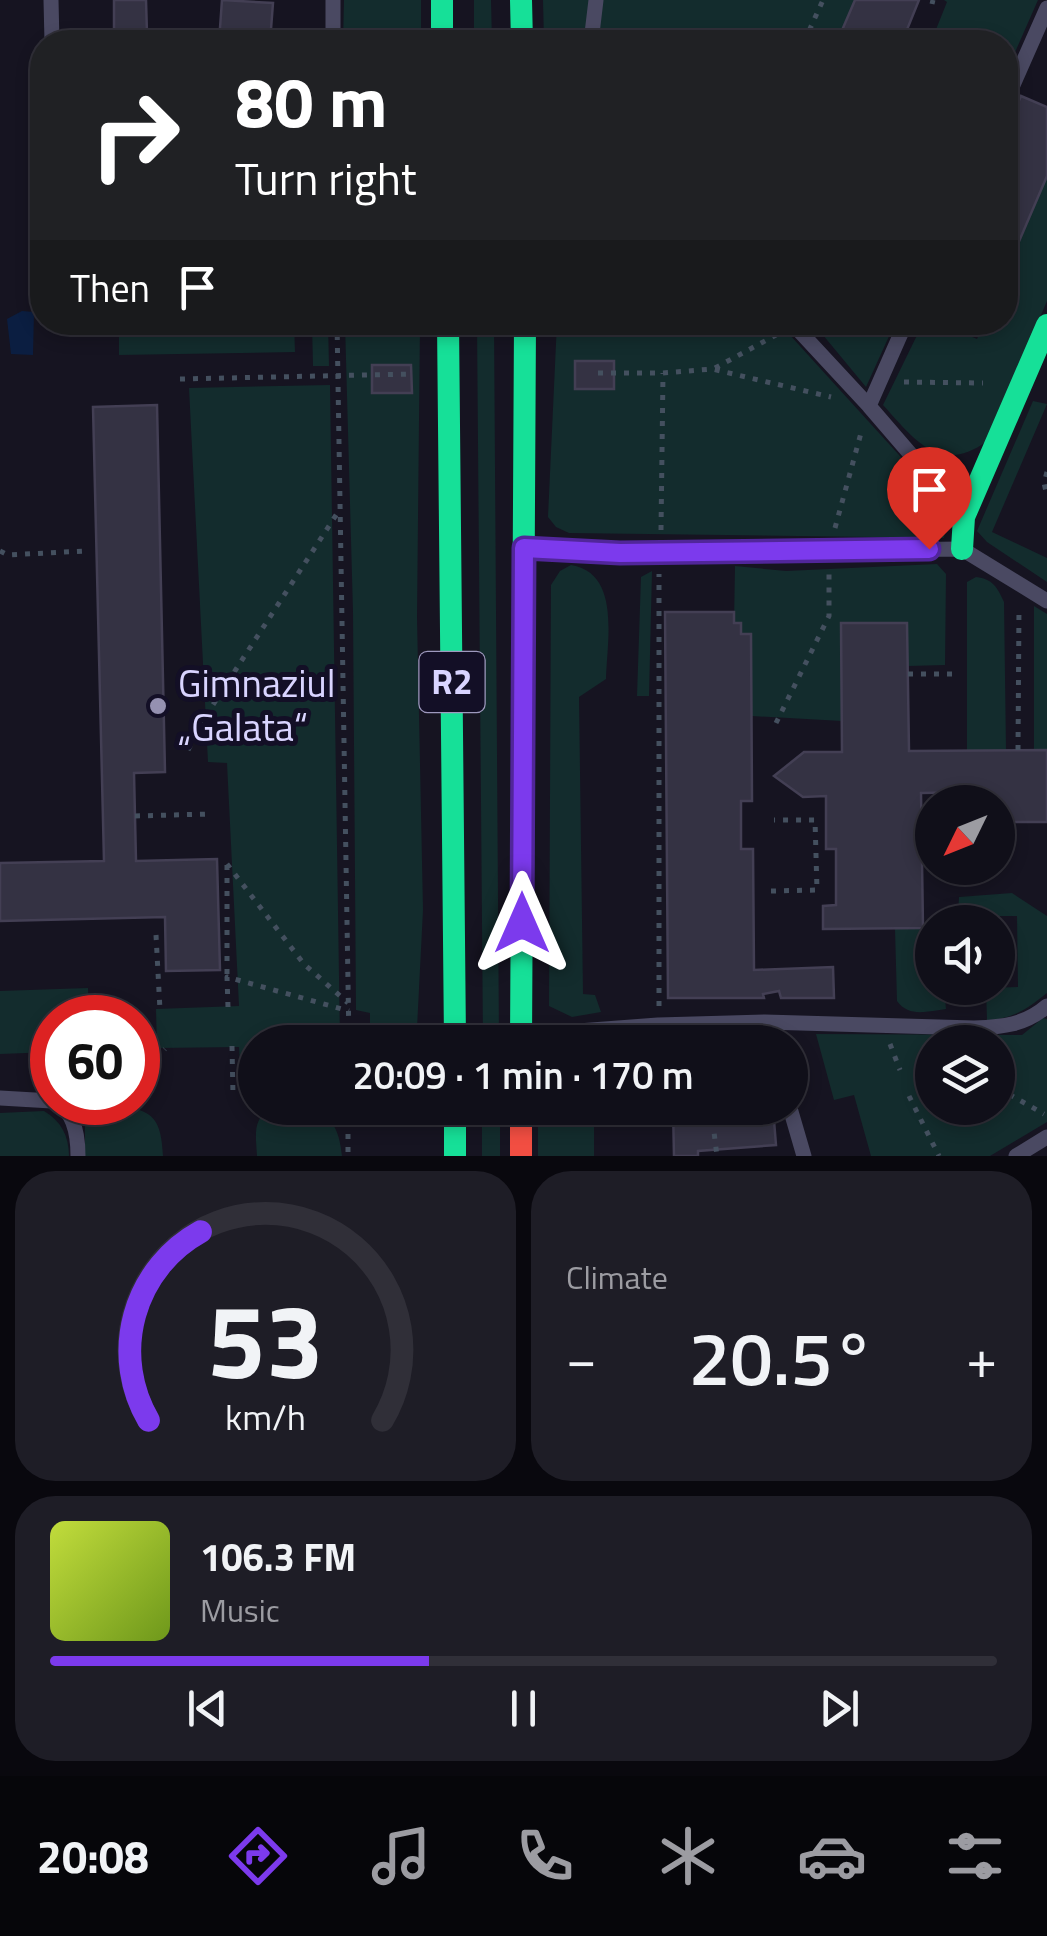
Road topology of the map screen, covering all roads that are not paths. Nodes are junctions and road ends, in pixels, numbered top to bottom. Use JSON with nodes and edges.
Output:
{"nodes":[{"id":1,"x":52,"y":0,"type":"edge"},
{"id":2,"x":333,"y":0,"type":"edge"},
{"id":3,"x":442,"y":0,"type":"edge"},
{"id":4,"x":522,"y":0,"type":"edge"},
{"id":5,"x":596,"y":0,"type":"edge"},
{"id":6,"x":1047,"y":8,"type":"edge"},
{"id":7,"x":52,"y":30,"type":"edge"},
{"id":8,"x":332,"y":30,"type":"edge"},
{"id":9,"x":442,"y":30,"type":"edge"},
{"id":10,"x":522,"y":30,"type":"edge"},
{"id":11,"x":592,"y":30,"type":"edge"},
{"id":12,"x":1018,"y":73,"type":"edge"},
{"id":13,"x":1047,"y":325,"type":"edge"},
{"id":14,"x":448,"y":335,"type":"edge"},
{"id":15,"x":525,"y":335,"type":"edge"},
{"id":16,"x":802,"y":335,"type":"edge"},
{"id":17,"x":900,"y":335,"type":"edge"},
{"id":18,"x":868,"y":406,"type":"junction"},
{"id":19,"x":964,"y":517,"type":"junction"},
{"id":20,"x":524,"y":548,"type":"junction"},
{"id":21,"x":962,"y":549,"type":"junction"},
{"id":22,"x":1047,"y":602,"type":"edge"},
{"id":23,"x":1047,"y":1006,"type":"edge"},
{"id":24,"x":765,"y":1022,"type":"junction"},
{"id":25,"x":455,"y":1025,"type":"edge"},
{"id":26,"x":521,"y":1025,"type":"edge"},
{"id":27,"x":658,"y":1025,"type":"edge"},
{"id":28,"x":766,"y":1025,"type":"edge"},
{"id":29,"x":0,"y":1098,"type":"edge"},
{"id":30,"x":30,"y":1100,"type":"edge"},
{"id":31,"x":74,"y":1125,"type":"edge"},
{"id":32,"x":455,"y":1125,"type":"edge"},
{"id":33,"x":521,"y":1125,"type":"edge"},
{"id":34,"x":795,"y":1125,"type":"edge"},
{"id":35,"x":1047,"y":1136,"type":"edge"},
{"id":36,"x":78,"y":1156,"type":"edge"},
{"id":37,"x":454,"y":1156,"type":"edge"},
{"id":38,"x":521,"y":1156,"type":"edge"},
{"id":39,"x":804,"y":1156,"type":"edge"},
{"id":40,"x":1016,"y":1156,"type":"edge"}],
"edges":[{"from":1,"to":7,"type":"lane"},
{"from":2,"to":8,"type":"lane"},
{"from":3,"to":9,"type":"main road"},
{"from":4,"to":10,"type":"main road"},
{"from":5,"to":11,"type":"lane"},
{"from":6,"to":12,"type":"lane"},
{"from":13,"to":19,"type":"main road"},
{"from":14,"to":25,"type":"main road","number":"R2"},
{"from":15,"to":20,"type":"main road","number":"R2"},
{"from":16,"to":18,"type":"lane"},
{"from":17,"to":18,"type":"lane"},
{"from":18,"to":19,"type":"lane"},
{"from":19,"to":21,"type":"main road"},
{"from":20,"to":21,"type":"lane"},
{"from":20,"to":26,"type":"main road","number":"R2"},
{"from":21,"to":22,"type":"lane"},
{"from":23,"to":24,"type":"lane"},
{"from":24,"to":27,"type":"lane"},
{"from":24,"to":28,"type":"lane"},
{"from":29,"to":30,"type":"lane"},
{"from":31,"to":36,"type":"lane"},
{"from":32,"to":37,"type":"main road"},
{"from":33,"to":38,"type":"main road"},
{"from":34,"to":39,"type":"lane"},
{"from":35,"to":40,"type":"lane"}]}
